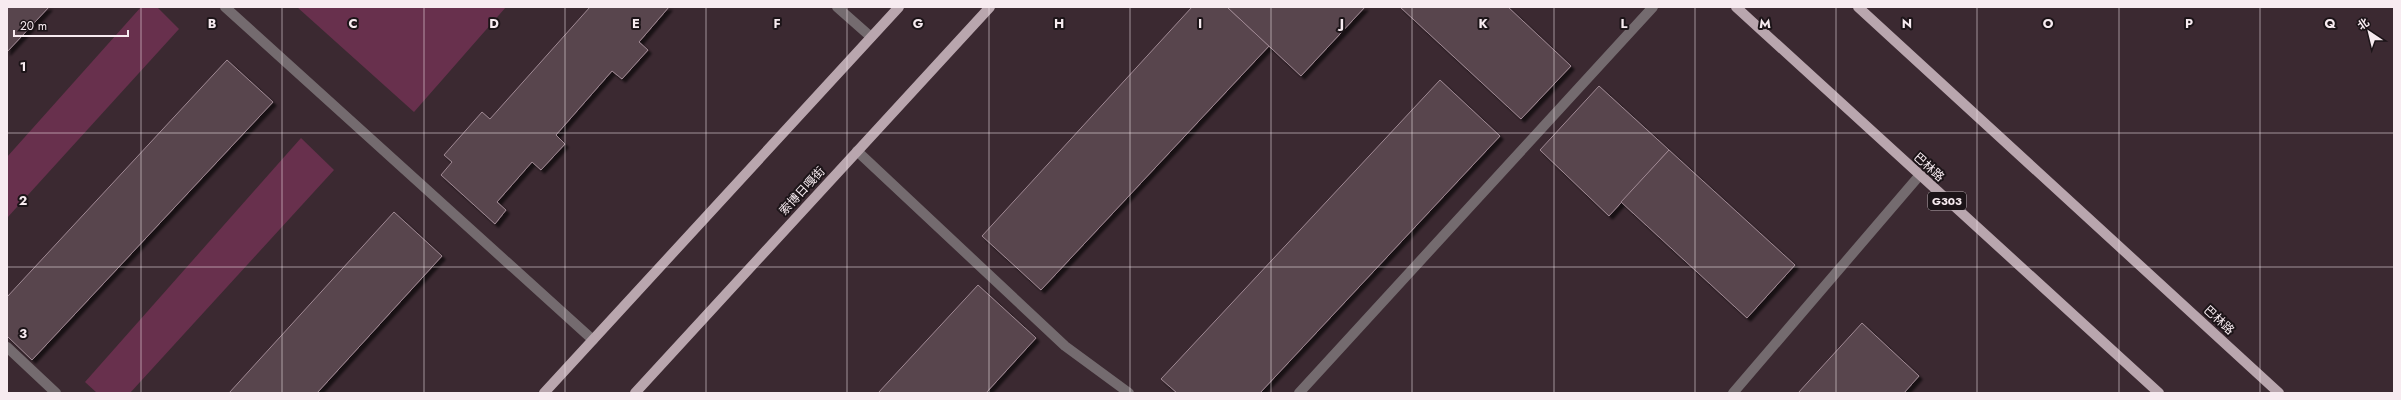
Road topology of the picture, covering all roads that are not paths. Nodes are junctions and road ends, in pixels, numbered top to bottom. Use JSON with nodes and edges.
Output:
{"nodes":[{"id":1,"x":225,"y":7,"type":"edge"},
{"id":2,"x":837,"y":7,"type":"edge"},
{"id":3,"x":899,"y":7,"type":"edge"},
{"id":4,"x":990,"y":7,"type":"edge"},
{"id":5,"x":1653,"y":7,"type":"edge"},
{"id":6,"x":1736,"y":7,"type":"edge"},
{"id":7,"x":1858,"y":7,"type":"edge"},
{"id":8,"x":871,"y":37,"type":"junction"},
{"id":9,"x":857,"y":151,"type":"junction"},
{"id":10,"x":1919,"y":176,"type":"junction"},
{"id":11,"x":593,"y":340,"type":"junction"},
{"id":12,"x":7,"y":348,"type":"edge"},
{"id":13,"x":56,"y":393,"type":"edge"},
{"id":14,"x":544,"y":393,"type":"edge"},
{"id":15,"x":635,"y":393,"type":"edge"},
{"id":16,"x":1129,"y":393,"type":"edge"},
{"id":17,"x":1299,"y":393,"type":"edge"},
{"id":18,"x":1734,"y":393,"type":"edge"},
{"id":19,"x":2159,"y":393,"type":"edge"},
{"id":20,"x":2279,"y":393,"type":"edge"}],
"edges":[{"from":1,"to":11,"type":"lane"},
{"from":2,"to":8,"type":"lane"},
{"from":3,"to":8,"type":"main road"},
{"from":4,"to":9,"type":"main road","name":"索博日嘎街"},
{"from":5,"to":17,"type":"lane"},
{"from":6,"to":10,"type":"main road","name":"巴林路","number":"G303"},
{"from":7,"to":20,"type":"main road","name":"巴林路"},
{"from":8,"to":11,"type":"main road"},
{"from":9,"to":15,"type":"main road","name":"索博日嘎街"},
{"from":9,"to":16,"type":"lane"},
{"from":10,"to":18,"type":"lane"},
{"from":10,"to":19,"type":"main road","name":"巴林路","number":"G303"},
{"from":11,"to":14,"type":"main road"},
{"from":12,"to":13,"type":"lane"}]}
